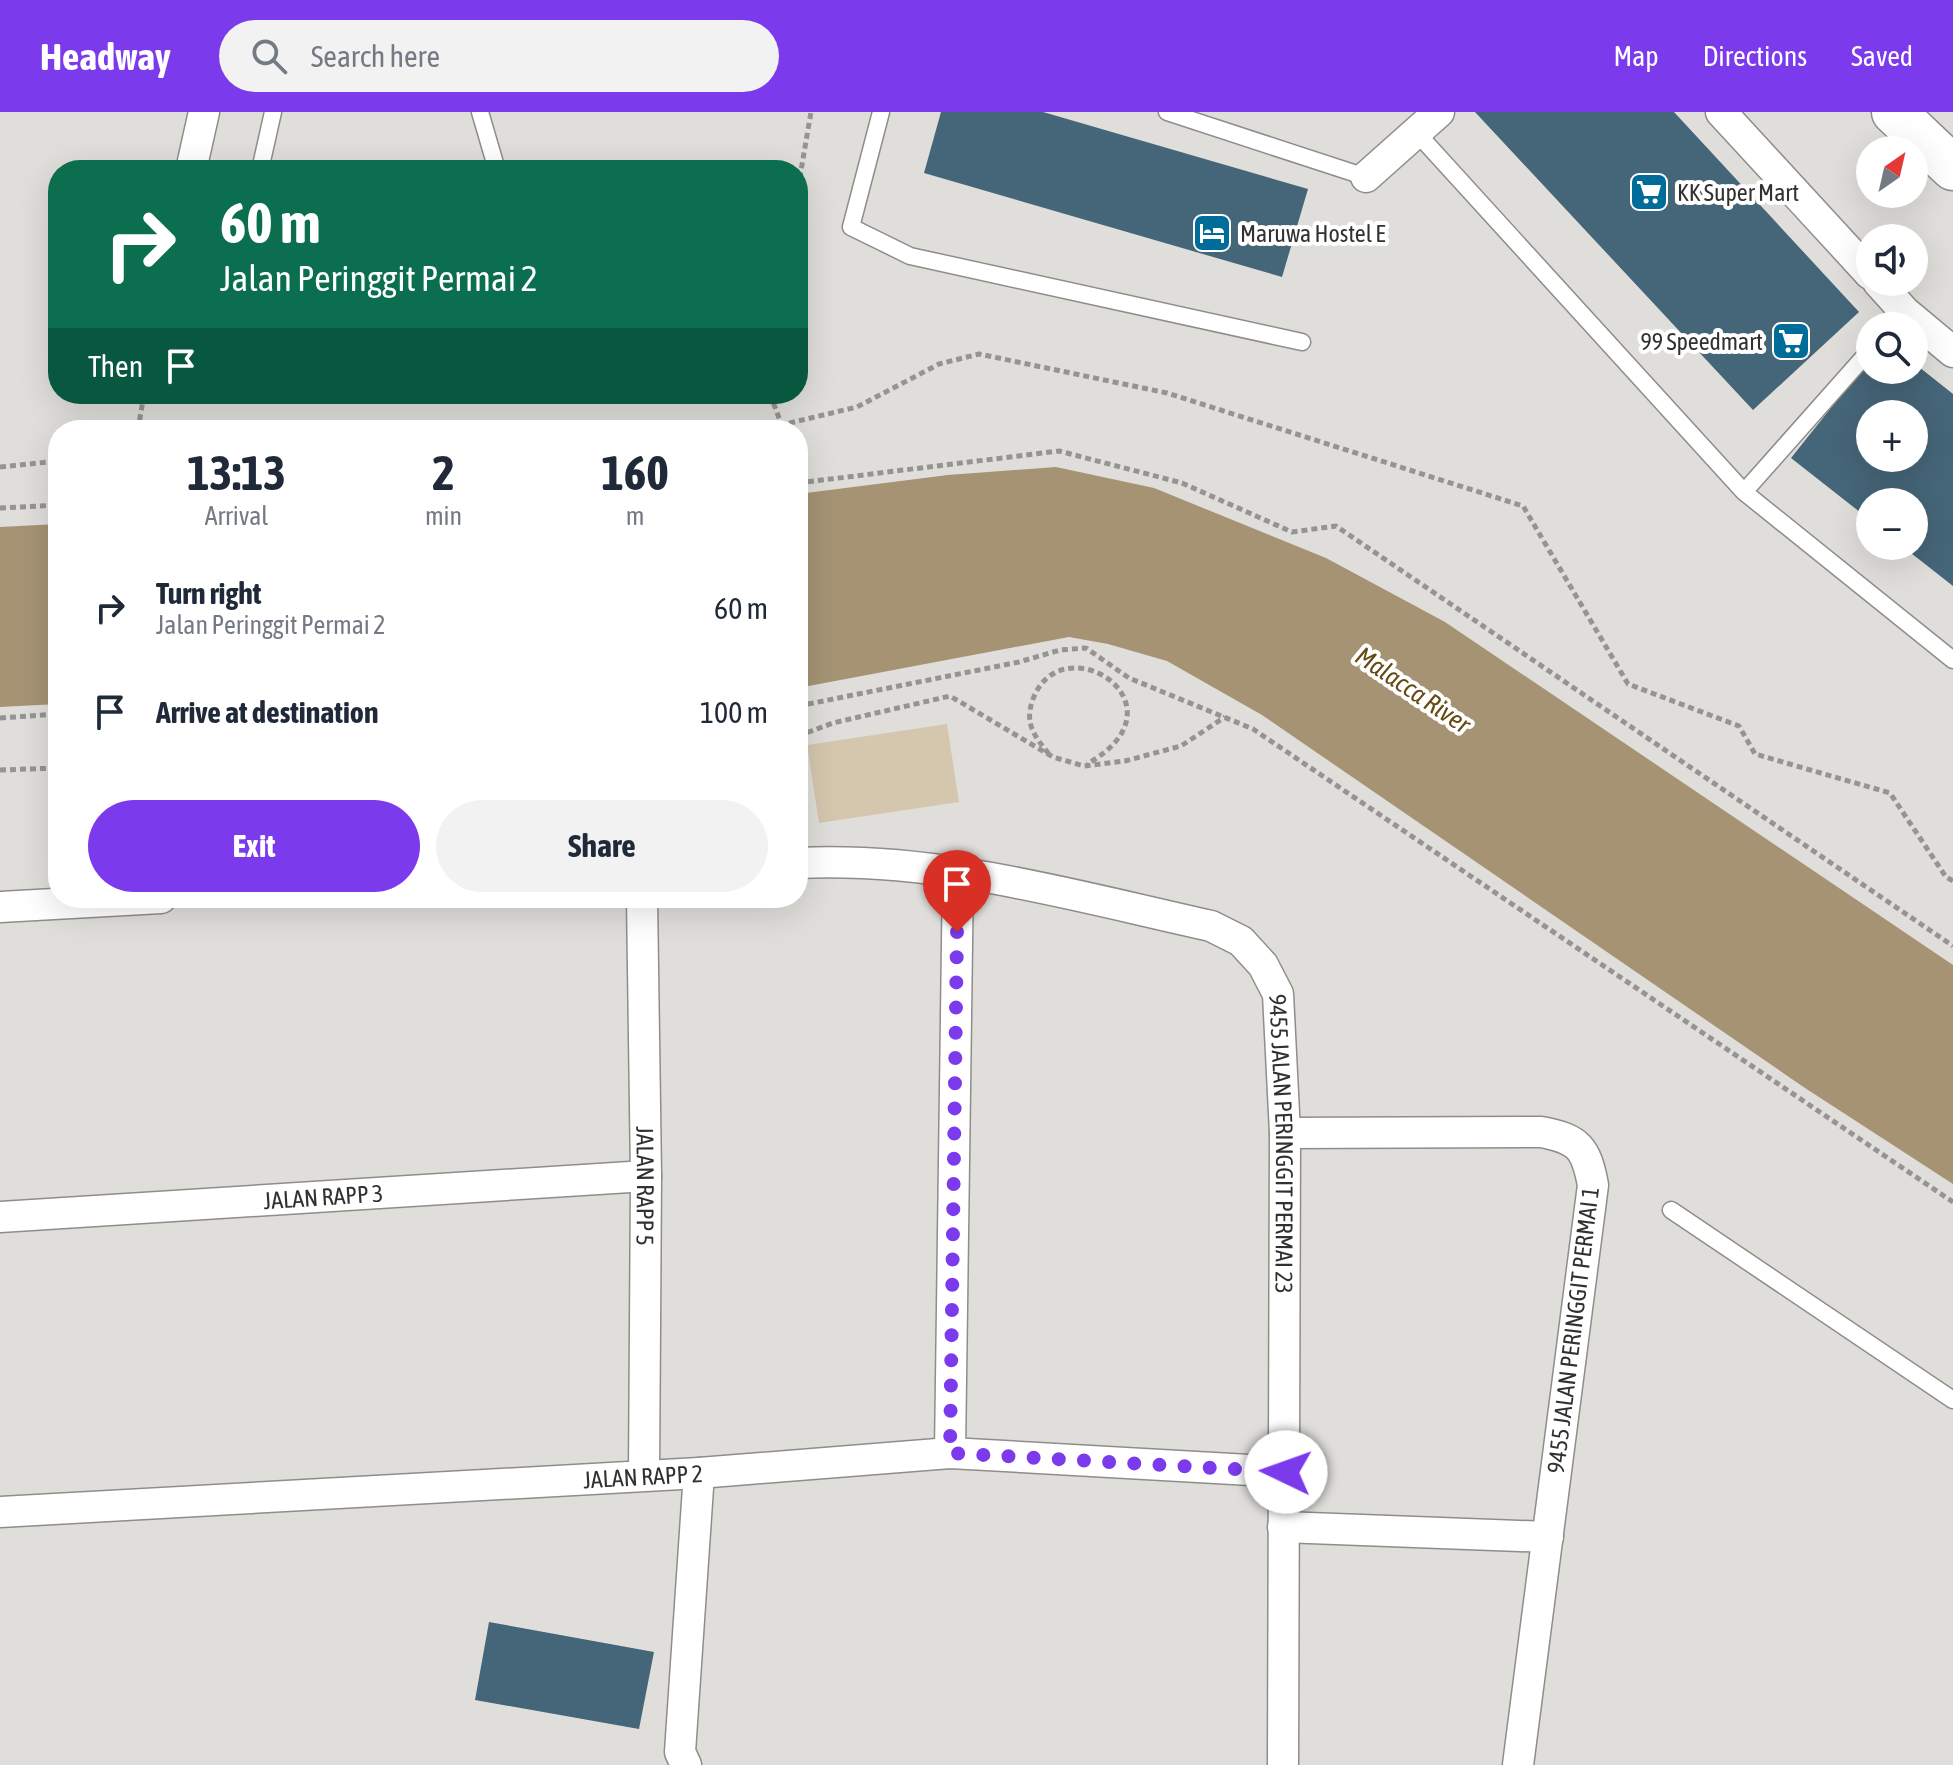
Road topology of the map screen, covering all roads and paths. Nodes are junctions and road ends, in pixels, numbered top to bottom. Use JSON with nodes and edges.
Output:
{"nodes":[{"id":1,"x":204,"y":112,"type":"edge"},
{"id":2,"x":273,"y":112,"type":"edge"},
{"id":3,"x":480,"y":112,"type":"edge"},
{"id":4,"x":811,"y":112,"type":"edge"},
{"id":5,"x":881,"y":112,"type":"edge"},
{"id":6,"x":1167,"y":112,"type":"edge"},
{"id":7,"x":1439,"y":112,"type":"edge"},
{"id":8,"x":1721,"y":112,"type":"edge"},
{"id":9,"x":1894,"y":112,"type":"edge"},
{"id":10,"x":1409,"y":122,"type":"edge"},
{"id":11,"x":193,"y":160,"type":"edge"},
{"id":12,"x":262,"y":160,"type":"edge"},
{"id":13,"x":494,"y":160,"type":"edge"},
{"id":14,"x":803,"y":160,"type":"edge"},
{"id":15,"x":1953,"y":168,"type":"edge"},
{"id":16,"x":1366,"y":177,"type":"joint"},
{"id":17,"x":1856,"y":259,"type":"edge"},
{"id":18,"x":1928,"y":337,"type":"edge"},
{"id":19,"x":1302,"y":342,"type":"dead end"},
{"id":20,"x":1953,"y":352,"type":"edge"},
{"id":21,"x":1856,"y":366,"type":"edge"},
{"id":22,"x":806,"y":420,"type":"edge"},
{"id":23,"x":48,"y":462,"type":"edge"},
{"id":24,"x":0,"y":467,"type":"edge"},
{"id":25,"x":808,"y":482,"type":"edge"},
{"id":26,"x":1744,"y":492,"type":"junction"},
{"id":27,"x":48,"y":506,"type":"edge"},
{"id":28,"x":0,"y":508,"type":"edge"},
{"id":29,"x":1953,"y":660,"type":"edge"},
{"id":30,"x":808,"y":704,"type":"edge"},
{"id":31,"x":48,"y":715,"type":"edge"},
{"id":32,"x":1225,"y":717,"type":"junction"},
{"id":33,"x":0,"y":718,"type":"edge"},
{"id":34,"x":808,"y":732,"type":"edge"},
{"id":35,"x":1053,"y":757,"type":"junction"},
{"id":36,"x":1084,"y":766,"type":"junction"},
{"id":37,"x":48,"y":768,"type":"edge"},
{"id":38,"x":0,"y":770,"type":"edge"},
{"id":39,"x":808,"y":862,"type":"edge"},
{"id":40,"x":958,"y":871,"type":"junction"},
{"id":41,"x":1953,"y":881,"type":"edge"},
{"id":42,"x":48,"y":904,"type":"edge"},
{"id":43,"x":0,"y":907,"type":"edge"},
{"id":44,"x":642,"y":908,"type":"edge"},
{"id":45,"x":1953,"y":946,"type":"edge"},
{"id":46,"x":1285,"y":1133,"type":"junction"},
{"id":47,"x":646,"y":1176,"type":"junction"},
{"id":48,"x":1953,"y":1202,"type":"edge"},
{"id":49,"x":1671,"y":1210,"type":"dead end"},
{"id":50,"x":0,"y":1217,"type":"edge"},
{"id":51,"x":1953,"y":1400,"type":"edge"},
{"id":52,"x":950,"y":1453,"type":"junction"},
{"id":53,"x":1286,"y":1472,"type":"junction"},
{"id":54,"x":699,"y":1473,"type":"junction"},
{"id":55,"x":644,"y":1475,"type":"junction"},
{"id":56,"x":0,"y":1512,"type":"edge"},
{"id":57,"x":1283,"y":1527,"type":"junction"},
{"id":58,"x":1548,"y":1537,"type":"junction"},
{"id":59,"x":686,"y":1765,"type":"edge"},
{"id":60,"x":1283,"y":1765,"type":"edge"},
{"id":61,"x":1518,"y":1765,"type":"edge"}],
"edges":[{"from":1,"to":11,"type":"street"},
{"from":2,"to":12,"type":"lane"},
{"from":3,"to":13,"type":"lane"},
{"from":4,"to":14,"type":"path"},
{"from":5,"to":19,"type":"lane"},
{"from":6,"to":16,"type":"lane"},
{"from":7,"to":10,"type":"street"},
{"from":8,"to":17,"type":"street"},
{"from":9,"to":15,"type":"main road"},
{"from":10,"to":16,"type":"street"},
{"from":10,"to":26,"type":"lane"},
{"from":18,"to":20,"type":"street"},
{"from":21,"to":26,"type":"lane"},
{"from":22,"to":41,"type":"path"},
{"from":23,"to":24,"type":"path"},
{"from":25,"to":45,"type":"path"},
{"from":26,"to":29,"type":"lane"},
{"from":27,"to":28,"type":"path"},
{"from":30,"to":32,"type":"path"},
{"from":31,"to":33,"type":"path"},
{"from":32,"to":36,"type":"path"},
{"from":32,"to":48,"type":"path"},
{"from":34,"to":35,"type":"path"},
{"from":35,"to":36,"type":"path"},
{"from":35,"to":36,"type":"path"},
{"from":37,"to":38,"type":"path"},
{"from":39,"to":40,"type":"street","name":"9455 JALAN PERINGGIT PERMAI 23"},
{"from":40,"to":46,"type":"street","name":"9455 JALAN PERINGGIT PERMAI 23"},
{"from":40,"to":52,"type":"street"},
{"from":42,"to":43,"type":"street"},
{"from":44,"to":47,"type":"street","name":"JALAN RAPP 5"},
{"from":46,"to":53,"type":"street","name":"9455 JALAN PERINGGIT PERMAI 23"},
{"from":46,"to":58,"type":"street","name":"9455 JALAN PERINGGIT PERMAI 1"},
{"from":47,"to":50,"type":"street","name":"JALAN RAPP 3"},
{"from":47,"to":55,"type":"street","name":"JALAN RAPP 5"},
{"from":49,"to":51,"type":"lane"},
{"from":52,"to":53,"type":"street","name":"JALAN RAPP 2"},
{"from":52,"to":54,"type":"street","name":"JALAN RAPP 2"},
{"from":53,"to":57,"type":"street","name":"9455 JALAN PERINGGIT PERMAI 23"},
{"from":54,"to":55,"type":"street","name":"JALAN RAPP 2"},
{"from":54,"to":59,"type":"street"},
{"from":55,"to":56,"type":"street","name":"JALAN RAPP 2"},
{"from":57,"to":58,"type":"street"},
{"from":57,"to":60,"type":"street","name":"9455 JALAN PERINGGIT PERMAI 23"},
{"from":58,"to":61,"type":"street","name":"9455 JALAN PERINGGIT PERMAI 1"}]}
